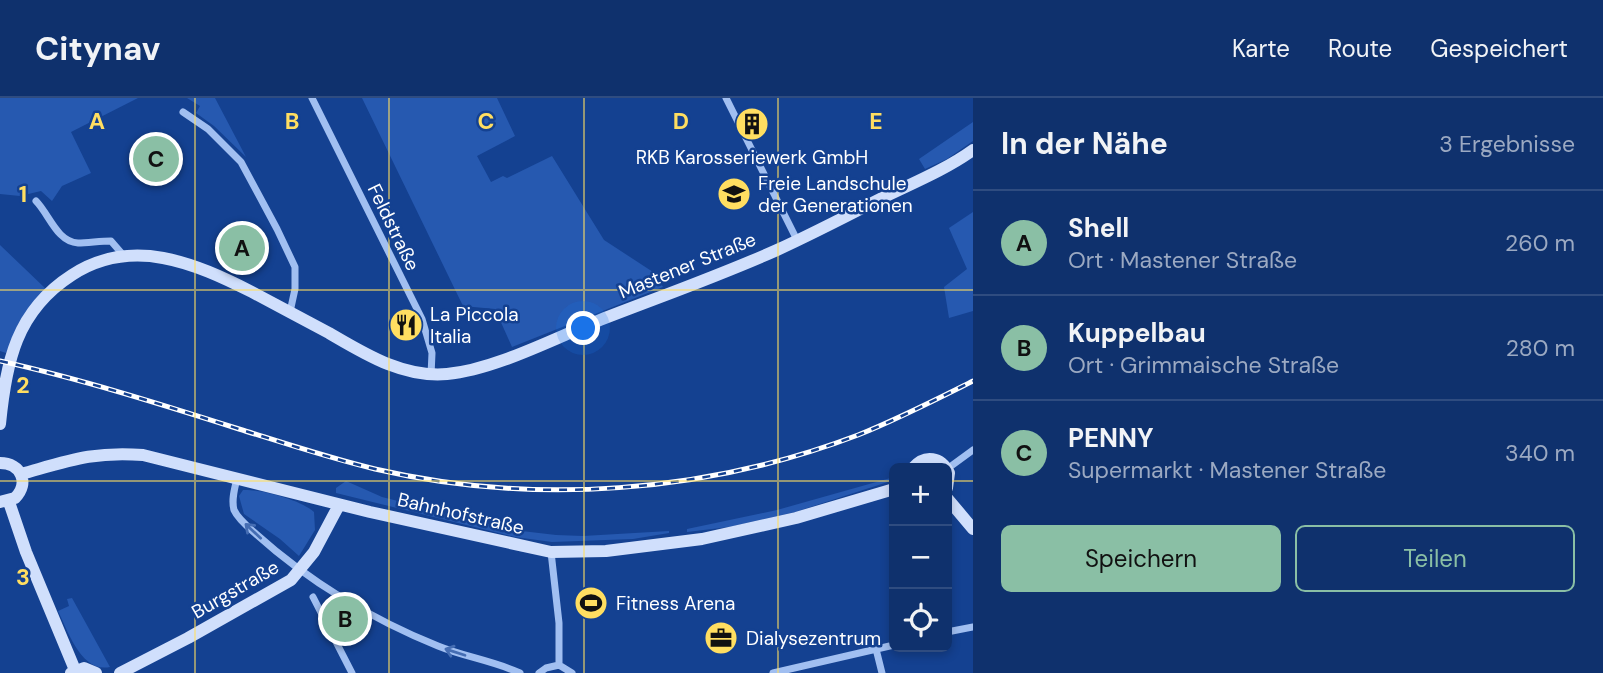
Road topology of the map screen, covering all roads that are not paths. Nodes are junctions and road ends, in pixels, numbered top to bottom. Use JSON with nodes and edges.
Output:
{"nodes":[{"id":1,"x":312,"y":98,"type":"edge"},
{"id":2,"x":726,"y":98,"type":"edge"},
{"id":3,"x":184,"y":113,"type":"dead end"},
{"id":4,"x":973,"y":150,"type":"edge"},
{"id":5,"x":36,"y":201,"type":"dead end"},
{"id":6,"x":797,"y":240,"type":"junction"},
{"id":7,"x":124,"y":256,"type":"junction"},
{"id":8,"x":290,"y":312,"type":"junction"},
{"id":9,"x":431,"y":374,"type":"junction"},
{"id":10,"x":0,"y":424,"type":"edge"},
{"id":11,"x":973,"y":450,"type":"edge"},
{"id":12,"x":0,"y":460,"type":"edge"},
{"id":13,"x":918,"y":463,"type":"edge"},
{"id":14,"x":943,"y":463,"type":"edge"},
{"id":15,"x":952,"y":465,"type":"edge"},
{"id":16,"x":21,"y":474,"type":"junction"},
{"id":17,"x":237,"y":478,"type":"junction"},
{"id":18,"x":889,"y":491,"type":"edge"},
{"id":19,"x":5,"y":502,"type":"edge"},
{"id":20,"x":952,"y":504,"type":"edge"},
{"id":21,"x":339,"y":505,"type":"junction"},
{"id":22,"x":973,"y":529,"type":"edge"},
{"id":23,"x":551,"y":552,"type":"junction"},
{"id":24,"x":300,"y":570,"type":"junction"},
{"id":25,"x":313,"y":597,"type":"dead end"},
{"id":26,"x":973,"y":627,"type":"edge"},
{"id":27,"x":952,"y":631,"type":"edge"},
{"id":28,"x":889,"y":646,"type":"edge"},
{"id":29,"x":876,"y":649,"type":"junction"},
{"id":30,"x":559,"y":666,"type":"junction"},
{"id":31,"x":73,"y":672,"type":"edge"},
{"id":32,"x":96,"y":673,"type":"edge"},
{"id":33,"x":120,"y":673,"type":"edge"},
{"id":34,"x":352,"y":673,"type":"edge"},
{"id":35,"x":520,"y":673,"type":"edge"},
{"id":36,"x":540,"y":673,"type":"edge"},
{"id":37,"x":572,"y":673,"type":"edge"},
{"id":38,"x":773,"y":673,"type":"edge"},
{"id":39,"x":882,"y":673,"type":"edge"}],
"edges":[{"from":1,"to":9,"type":"street","name":"Feldstraße"},
{"from":2,"to":6,"type":"street"},
{"from":3,"to":8,"type":"street"},
{"from":4,"to":6,"type":"main road","name":"Mastener Straße"},
{"from":5,"to":7,"type":"street","name":"Mastener Straße"},
{"from":6,"to":9,"type":"main road","name":"Mastener Straße"},
{"from":7,"to":8,"type":"main road","name":"Mastener Straße"},
{"from":7,"to":10,"type":"main road","name":"Mastener Straße"},
{"from":8,"to":9,"type":"main road","name":"Mastener Straße"},
{"from":11,"to":15,"type":"street"},
{"from":12,"to":16,"type":"main road"},
{"from":13,"to":14,"type":"main road"},
{"from":16,"to":17,"type":"main road","name":"Bahnhofstraße"},
{"from":16,"to":19,"type":"main road"},
{"from":17,"to":21,"type":"main road","name":"Bahnhofstraße"},
{"from":24,"to":17,"type":"street","one_way":true},
{"from":18,"to":23,"type":"main road","name":"Bahnhofstraße"},
{"from":19,"to":31,"type":"main road"},
{"from":20,"to":22,"type":"main road"},
{"from":21,"to":23,"type":"main road","name":"Bahnhofstraße"},
{"from":21,"to":24,"type":"main road","name":"Burgstraße"},
{"from":23,"to":30,"type":"street"},
{"from":24,"to":33,"type":"main road","name":"Burgstraße"},
{"from":35,"to":24,"type":"street","one_way":true},
{"from":25,"to":34,"type":"street"},
{"from":26,"to":27,"type":"street"},
{"from":28,"to":29,"type":"street"},
{"from":29,"to":38,"type":"street"},
{"from":29,"to":39,"type":"street"},
{"from":30,"to":36,"type":"street"},
{"from":30,"to":37,"type":"street"},
{"from":31,"to":32,"type":"main road"}]}
